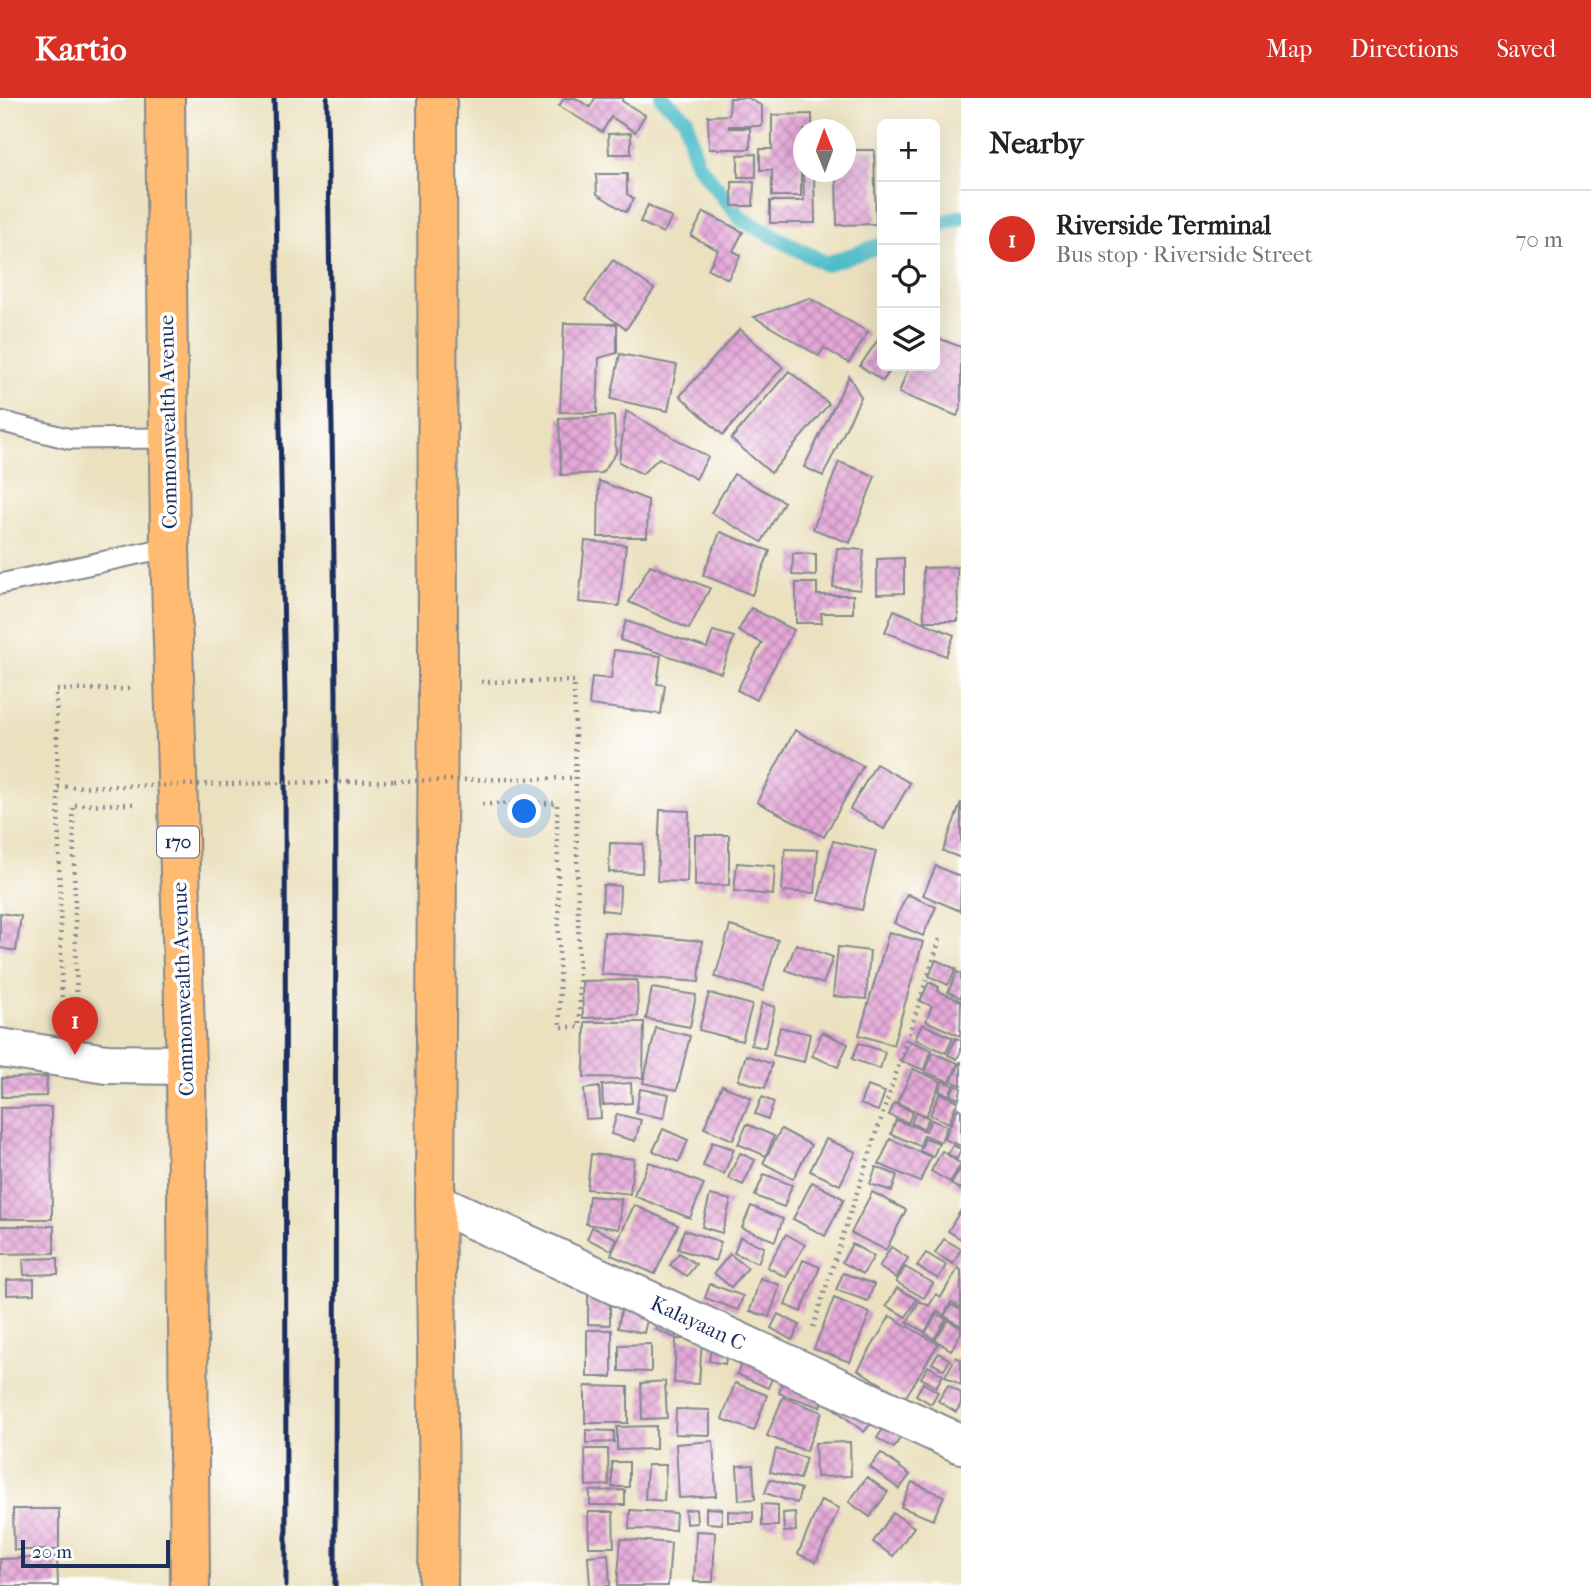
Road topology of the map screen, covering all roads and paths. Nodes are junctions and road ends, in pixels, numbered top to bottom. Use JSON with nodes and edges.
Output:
{"nodes":[{"id":1,"x":165,"y":98,"type":"edge"},
{"id":2,"x":437,"y":98,"type":"edge"},
{"id":3,"x":0,"y":421,"type":"edge"},
{"id":4,"x":169,"y":438,"type":"junction"},
{"id":5,"x":170,"y":547,"type":"junction"},
{"id":6,"x":0,"y":584,"type":"edge"},
{"id":7,"x":438,"y":683,"type":"junction"},
{"id":8,"x":174,"y":688,"type":"junction"},
{"id":9,"x":576,"y":778,"type":"junction"},
{"id":10,"x":58,"y":787,"type":"junction"},
{"id":11,"x":177,"y":803,"type":"junction"},
{"id":12,"x":438,"y":805,"type":"junction"},
{"id":13,"x":940,"y":939,"type":"dead end"},
{"id":14,"x":0,"y":1048,"type":"edge"},
{"id":15,"x":186,"y":1065,"type":"junction"},
{"id":16,"x":435,"y":1202,"type":"junction"},
{"id":17,"x":799,"y":1370,"type":"junction"},
{"id":18,"x":961,"y":1444,"type":"edge"},
{"id":19,"x":190,"y":1586,"type":"edge"},
{"id":20,"x":438,"y":1586,"type":"edge"}],
"edges":[{"from":1,"to":4,"type":"main road","name":"Commonwealth Avenue","number":"170"},
{"from":2,"to":7,"type":"main road"},
{"from":3,"to":4,"type":"lane"},
{"from":4,"to":5,"type":"main road","name":"Commonwealth Avenue","number":"170"},
{"from":5,"to":6,"type":"lane"},
{"from":5,"to":8,"type":"main road","name":"Commonwealth Avenue","number":"170"},
{"from":7,"to":9,"type":"path"},
{"from":7,"to":12,"type":"main road"},
{"from":8,"to":10,"type":"path"},
{"from":8,"to":11,"type":"main road","name":"Commonwealth Avenue","number":"170"},
{"from":9,"to":10,"type":"path","bridge":true},
{"from":9,"to":12,"type":"path"},
{"from":10,"to":11,"type":"path"},
{"from":11,"to":15,"type":"main road","name":"Commonwealth Avenue","number":"170"},
{"from":12,"to":16,"type":"main road"},
{"from":13,"to":17,"type":"path"},
{"from":14,"to":15,"type":"street"},
{"from":15,"to":19,"type":"main road","name":"Commonwealth Avenue","number":"170"},
{"from":16,"to":17,"type":"street","name":"Kalayaan C"},
{"from":16,"to":20,"type":"main road"},
{"from":17,"to":18,"type":"street","name":"Kalayaan C"}]}
